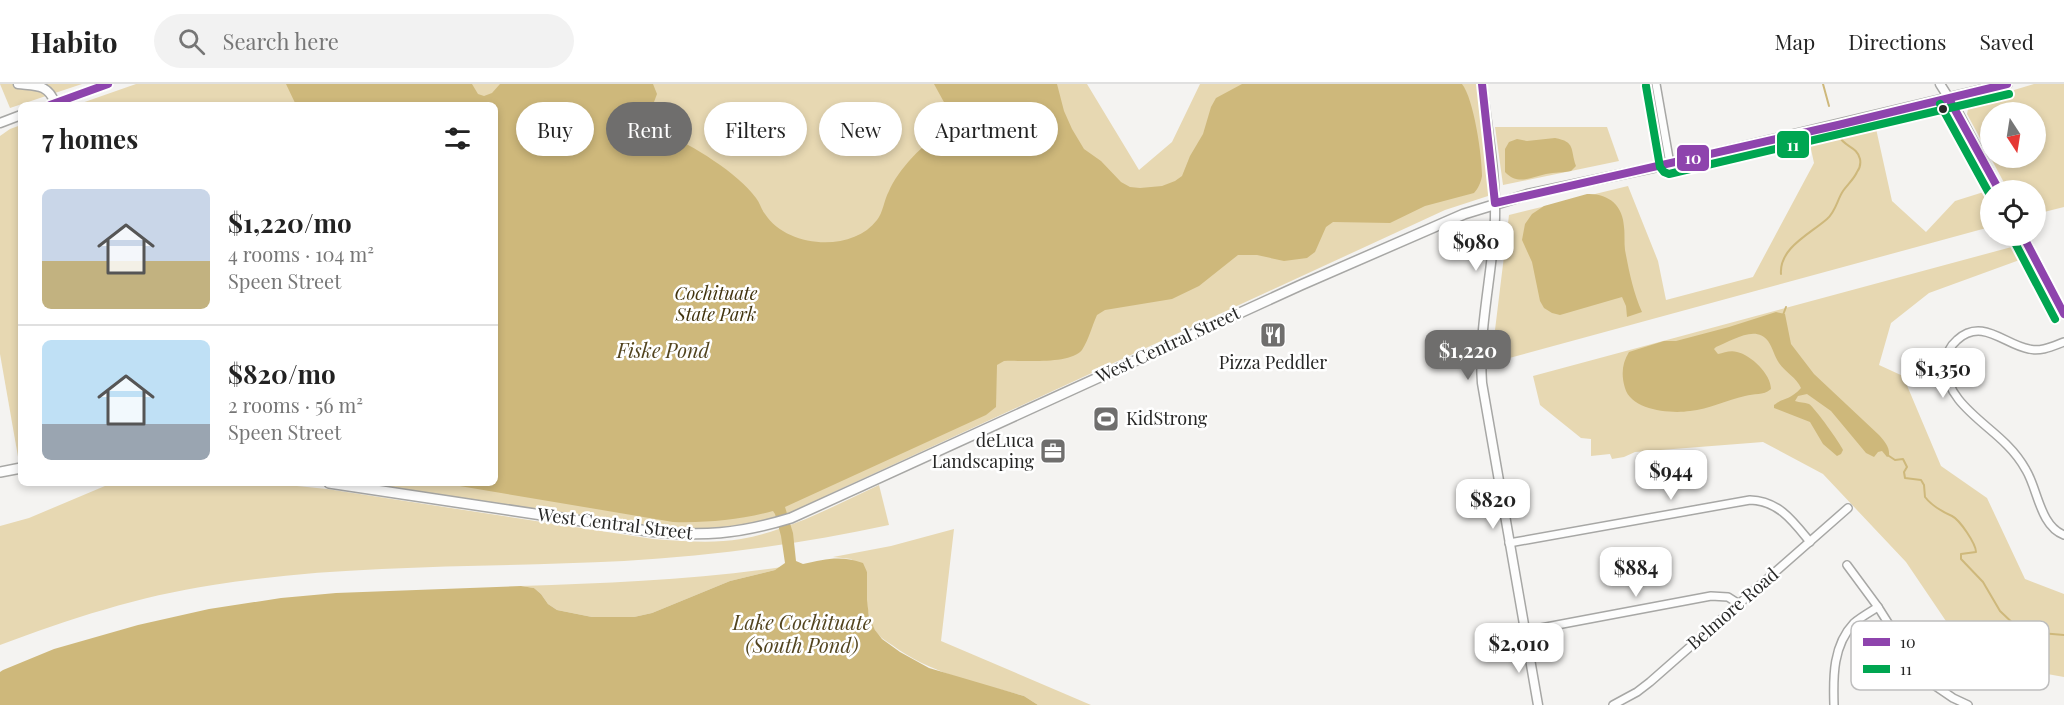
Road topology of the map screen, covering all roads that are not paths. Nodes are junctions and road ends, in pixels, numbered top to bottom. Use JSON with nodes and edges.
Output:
{"nodes":[{"id":1,"x":18,"y":84,"type":"edge"},
{"id":2,"x":108,"y":84,"type":"edge"},
{"id":3,"x":1482,"y":84,"type":"edge"},
{"id":4,"x":1656,"y":84,"type":"edge"},
{"id":5,"x":1940,"y":84,"type":"edge"},
{"id":6,"x":2007,"y":84,"type":"edge"},
{"id":7,"x":1949,"y":99,"type":"junction"},
{"id":8,"x":52,"y":102,"type":"edge"},
{"id":9,"x":58,"y":102,"type":"edge"},
{"id":10,"x":18,"y":116,"type":"edge"},
{"id":11,"x":0,"y":123,"type":"edge"},
{"id":12,"x":1670,"y":164,"type":"junction"},
{"id":13,"x":1994,"y":180,"type":"edge"},
{"id":14,"x":1495,"y":203,"type":"junction"},
{"id":15,"x":2029,"y":246,"type":"edge"},
{"id":16,"x":2064,"y":314,"type":"edge"},
{"id":17,"x":2064,"y":342,"type":"edge"},
{"id":18,"x":18,"y":469,"type":"edge"},
{"id":19,"x":0,"y":472,"type":"edge"},
{"id":20,"x":349,"y":486,"type":"edge"},
{"id":21,"x":1848,"y":508,"type":"dead end"},
{"id":22,"x":2064,"y":535,"type":"edge"},
{"id":23,"x":1810,"y":542,"type":"junction"},
{"id":24,"x":1509,"y":543,"type":"junction"},
{"id":25,"x":1847,"y":565,"type":"dead end"},
{"id":26,"x":1739,"y":604,"type":"junction"},
{"id":27,"x":1878,"y":607,"type":"junction"},
{"id":28,"x":1857,"y":621,"type":"edge"},
{"id":29,"x":1887,"y":621,"type":"edge"},
{"id":30,"x":1851,"y":627,"type":"edge"},
{"id":31,"x":1525,"y":631,"type":"junction"},
{"id":32,"x":1941,"y":690,"type":"edge"},
{"id":33,"x":1538,"y":705,"type":"edge"},
{"id":34,"x":1613,"y":705,"type":"edge"},
{"id":35,"x":1834,"y":705,"type":"edge"},
{"id":36,"x":1968,"y":705,"type":"edge"}],
"edges":[{"from":1,"to":8,"type":"street"},
{"from":2,"to":9,"type":"street"},
{"from":3,"to":14,"type":"street"},
{"from":4,"to":12,"type":"street"},
{"from":5,"to":7,"type":"street"},
{"from":6,"to":7,"type":"main road","name":"West Central Street"},
{"from":7,"to":12,"type":"main road","name":"West Central Street"},
{"from":7,"to":13,"type":"street"},
{"from":10,"to":11,"type":"street"},
{"from":12,"to":14,"type":"main road","name":"West Central Street"},
{"from":14,"to":20,"type":"main road","name":"West Central Street"},
{"from":14,"to":24,"type":"street"},
{"from":15,"to":16,"type":"street"},
{"from":17,"to":22,"type":"street"},
{"from":18,"to":19,"type":"main road"},
{"from":21,"to":23,"type":"street","name":"Belmore Road"},
{"from":23,"to":24,"type":"street"},
{"from":23,"to":26,"type":"street","name":"Belmore Road"},
{"from":24,"to":31,"type":"street"},
{"from":25,"to":27,"type":"street"},
{"from":26,"to":31,"type":"street"},
{"from":26,"to":34,"type":"street","name":"Belmore Road"},
{"from":27,"to":28,"type":"street"},
{"from":27,"to":29,"type":"street"},
{"from":30,"to":35,"type":"street"},
{"from":31,"to":33,"type":"street"},
{"from":32,"to":36,"type":"street"}]}
